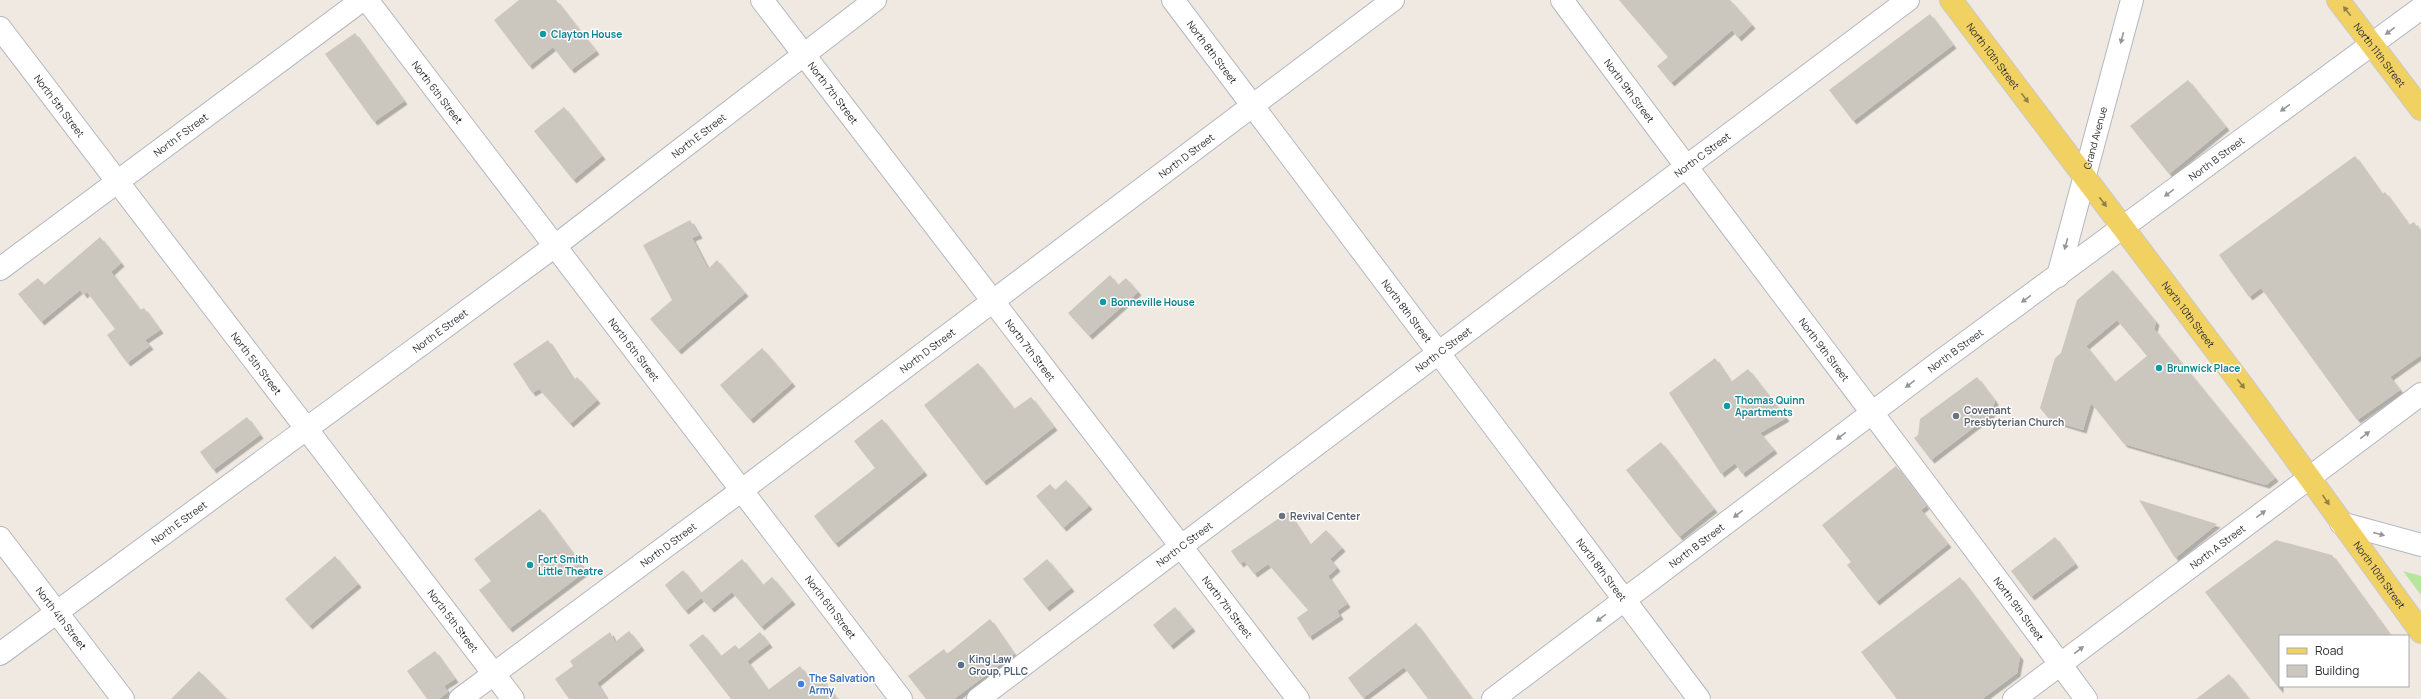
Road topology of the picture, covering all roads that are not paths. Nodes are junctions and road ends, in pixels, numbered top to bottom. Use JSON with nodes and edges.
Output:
{"nodes":[{"id":1,"x":362,"y":0,"type":"edge"},
{"id":2,"x":367,"y":0,"type":"edge"},
{"id":3,"x":762,"y":0,"type":"edge"},
{"id":4,"x":875,"y":0,"type":"edge"},
{"id":5,"x":1173,"y":0,"type":"edge"},
{"id":6,"x":1393,"y":0,"type":"edge"},
{"id":7,"x":1562,"y":0,"type":"edge"},
{"id":8,"x":1908,"y":0,"type":"edge"},
{"id":9,"x":1950,"y":0,"type":"edge"},
{"id":10,"x":2132,"y":0,"type":"edge"},
{"id":11,"x":2338,"y":0,"type":"edge"},
{"id":12,"x":2421,"y":8,"type":"edge"},
{"id":13,"x":0,"y":28,"type":"edge"},
{"id":14,"x":2372,"y":44,"type":"junction"},
{"id":15,"x":803,"y":54,"type":"junction"},
{"id":16,"x":1252,"y":105,"type":"junction"},
{"id":17,"x":2421,"y":109,"type":"edge"},
{"id":18,"x":1686,"y":168,"type":"junction"},
{"id":19,"x":2084,"y":177,"type":"junction"},
{"id":20,"x":118,"y":181,"type":"junction"},
{"id":21,"x":2122,"y":227,"type":"junction"},
{"id":22,"x":555,"y":246,"type":"junction"},
{"id":23,"x":0,"y":270,"type":"edge"},
{"id":24,"x":2058,"y":276,"type":"junction"},
{"id":25,"x":992,"y":300,"type":"junction"},
{"id":26,"x":1438,"y":354,"type":"junction"},
{"id":27,"x":2421,"y":394,"type":"edge"},
{"id":28,"x":1872,"y":412,"type":"junction"},
{"id":29,"x":306,"y":427,"type":"junction"},
{"id":30,"x":2310,"y":477,"type":"junction"},
{"id":31,"x":742,"y":490,"type":"junction"},
{"id":32,"x":2341,"y":523,"type":"junction"},
{"id":33,"x":0,"y":538,"type":"edge"},
{"id":34,"x":2421,"y":545,"type":"edge"},
{"id":35,"x":1181,"y":546,"type":"junction"},
{"id":36,"x":1624,"y":600,"type":"junction"},
{"id":37,"x":57,"y":612,"type":"junction"},
{"id":38,"x":2421,"y":632,"type":"edge"},
{"id":39,"x":0,"y":654,"type":"edge"},
{"id":40,"x":2060,"y":664,"type":"junction"},
{"id":41,"x":494,"y":674,"type":"junction"},
{"id":42,"x":123,"y":699,"type":"edge"},
{"id":43,"x":460,"y":699,"type":"edge"},
{"id":44,"x":513,"y":699,"type":"edge"},
{"id":45,"x":901,"y":699,"type":"edge"},
{"id":46,"x":978,"y":699,"type":"edge"},
{"id":47,"x":1298,"y":699,"type":"edge"},
{"id":48,"x":1493,"y":699,"type":"edge"},
{"id":49,"x":1699,"y":699,"type":"edge"},
{"id":50,"x":2014,"y":699,"type":"edge"},
{"id":51,"x":2086,"y":699,"type":"edge"}],
"edges":[{"from":1,"to":20,"type":"street","name":"North F Street"},
{"from":2,"to":22,"type":"street","name":"North 6th Street"},
{"from":3,"to":15,"type":"street","name":"North 7th Street"},
{"from":4,"to":15,"type":"street","name":"North E Street"},
{"from":5,"to":16,"type":"street","name":"North 8th Street"},
{"from":6,"to":16,"type":"street","name":"North D Street"},
{"from":7,"to":18,"type":"street","name":"North 9th Street"},
{"from":8,"to":18,"type":"street","name":"North C Street"},
{"from":9,"to":19,"type":"main road","name":"North 10th Street","one_way":true},
{"from":10,"to":19,"type":"street","name":"Grand Avenue","one_way":true},
{"from":14,"to":11,"type":"main road","name":"North 11th Street","one_way":true},
{"from":12,"to":14,"type":"street","name":"North B Street","one_way":true},
{"from":13,"to":20,"type":"street","name":"North 5th Street"},
{"from":14,"to":17,"type":"main road","name":"North 11th Street"},
{"from":14,"to":21,"type":"street","name":"North B Street","one_way":true},
{"from":15,"to":22,"type":"street","name":"North E Street"},
{"from":15,"to":25,"type":"street","name":"North 7th Street"},
{"from":16,"to":25,"type":"street","name":"North D Street"},
{"from":16,"to":26,"type":"street","name":"North 8th Street"},
{"from":18,"to":26,"type":"street","name":"North C Street"},
{"from":18,"to":28,"type":"street","name":"North 9th Street"},
{"from":19,"to":21,"type":"main road","name":"North 10th Street","one_way":true},
{"from":19,"to":24,"type":"street","name":"Grand Avenue","one_way":true},
{"from":20,"to":23,"type":"street","name":"North F Street"},
{"from":20,"to":29,"type":"street","name":"North 5th Street"},
{"from":21,"to":24,"type":"street","name":"North B Street"},
{"from":21,"to":30,"type":"main road","name":"North 10th Street","one_way":true},
{"from":22,"to":29,"type":"street","name":"North E Street"},
{"from":22,"to":31,"type":"street","name":"North 6th Street"},
{"from":24,"to":28,"type":"street","name":"North B Street","one_way":true},
{"from":25,"to":31,"type":"street","name":"North D Street"},
{"from":25,"to":35,"type":"street","name":"North 7th Street"},
{"from":26,"to":35,"type":"street","name":"North C Street"},
{"from":26,"to":36,"type":"street","name":"North 8th Street"},
{"from":30,"to":27,"type":"street","name":"North A Street","one_way":true},
{"from":28,"to":36,"type":"street","name":"North B Street","one_way":true},
{"from":28,"to":40,"type":"street","name":"North 9th Street"},
{"from":29,"to":37,"type":"street","name":"North E Street"},
{"from":29,"to":41,"type":"street","name":"North 5th Street"},
{"from":30,"to":32,"type":"main road","name":"North 10th Street","one_way":true},
{"from":40,"to":30,"type":"street","name":"North A Street","one_way":true},
{"from":31,"to":41,"type":"street","name":"North D Street"},
{"from":31,"to":45,"type":"street","name":"North 6th Street"},
{"from":32,"to":34,"type":"street","one_way":true},
{"from":32,"to":38,"type":"main road","name":"North 10th Street"},
{"from":33,"to":37,"type":"street","name":"North 4th Street"},
{"from":35,"to":46,"type":"street","name":"North C Street"},
{"from":35,"to":47,"type":"street","name":"North 7th Street"},
{"from":36,"to":48,"type":"street","name":"North B Street","one_way":true},
{"from":36,"to":49,"type":"street","name":"North 8th Street"},
{"from":37,"to":39,"type":"street","name":"North E Street"},
{"from":37,"to":42,"type":"street","name":"North 4th Street"},
{"from":40,"to":50,"type":"street","name":"North A Street"},
{"from":40,"to":51,"type":"street","name":"North 9th Street"},
{"from":41,"to":43,"type":"street","name":"North D Street"},
{"from":41,"to":44,"type":"street","name":"North 5th Street"}]}
